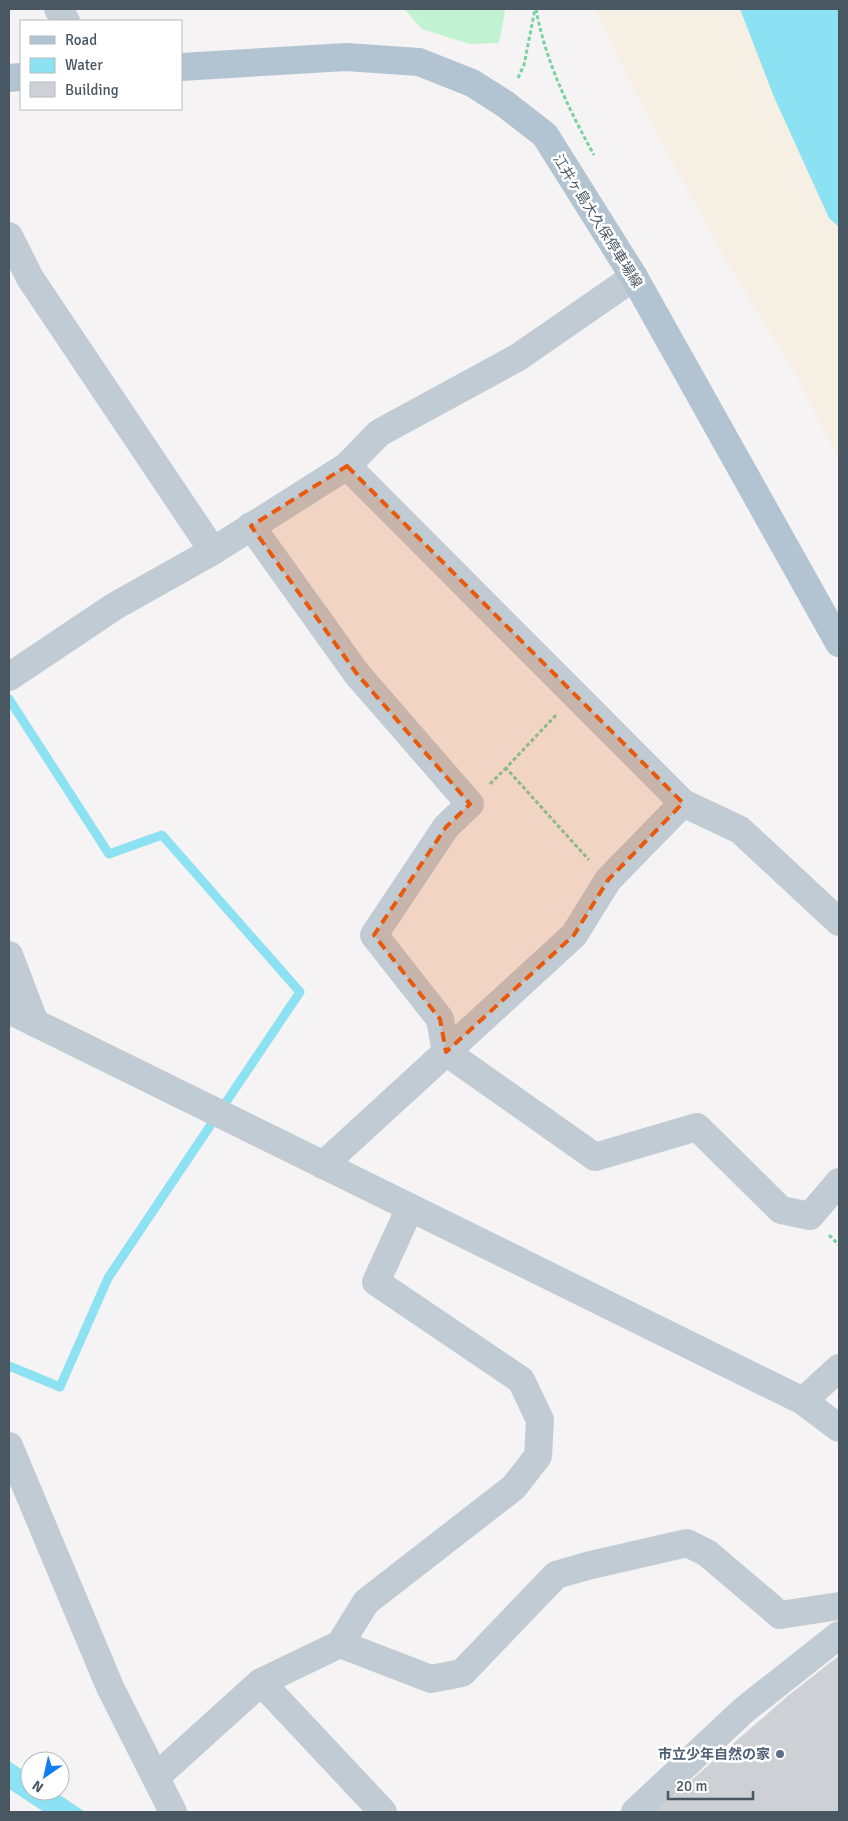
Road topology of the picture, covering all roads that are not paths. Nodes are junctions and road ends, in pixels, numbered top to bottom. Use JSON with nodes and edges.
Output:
{"nodes":[{"id":1,"x":58,"y":9,"type":"edge"},
{"id":2,"x":65,"y":20,"type":"edge"},
{"id":3,"x":182,"y":67,"type":"edge"},
{"id":4,"x":9,"y":236,"type":"edge"},
{"id":5,"x":634,"y":277,"type":"junction"},
{"id":6,"x":347,"y":466,"type":"junction"},
{"id":7,"x":251,"y":526,"type":"junction"},
{"id":8,"x":213,"y":551,"type":"junction"},
{"id":9,"x":839,"y":643,"type":"edge"},
{"id":10,"x":9,"y":677,"type":"edge"},
{"id":11,"x":683,"y":804,"type":"junction"},
{"id":12,"x":839,"y":922,"type":"edge"},
{"id":13,"x":9,"y":954,"type":"edge"},
{"id":14,"x":9,"y":1010,"type":"edge"},
{"id":15,"x":35,"y":1023,"type":"junction"},
{"id":16,"x":446,"y":1052,"type":"junction"},
{"id":17,"x":323,"y":1165,"type":"junction"},
{"id":18,"x":839,"y":1182,"type":"edge"},
{"id":19,"x":410,"y":1208,"type":"junction"},
{"id":20,"x":839,"y":1368,"type":"edge"},
{"id":21,"x":803,"y":1401,"type":"junction"},
{"id":22,"x":839,"y":1428,"type":"edge"},
{"id":23,"x":9,"y":1446,"type":"edge"},
{"id":24,"x":839,"y":1606,"type":"edge"},
{"id":25,"x":839,"y":1635,"type":"edge"},
{"id":26,"x":340,"y":1644,"type":"junction"},
{"id":27,"x":261,"y":1682,"type":"junction"},
{"id":28,"x":156,"y":1777,"type":"junction"},
{"id":29,"x":173,"y":1812,"type":"edge"},
{"id":30,"x":383,"y":1812,"type":"edge"},
{"id":31,"x":635,"y":1812,"type":"edge"}],
"edges":[{"from":1,"to":2,"type":"street"},
{"from":3,"to":5,"type":"main road","name":"江井ヶ島大久保停車場線"},
{"from":4,"to":8,"type":"street"},
{"from":5,"to":6,"type":"street"},
{"from":5,"to":9,"type":"main road","name":"江井ヶ島大久保停車場線"},
{"from":6,"to":7,"type":"street"},
{"from":6,"to":11,"type":"street"},
{"from":7,"to":8,"type":"street"},
{"from":7,"to":16,"type":"street"},
{"from":8,"to":10,"type":"street"},
{"from":11,"to":12,"type":"street"},
{"from":11,"to":16,"type":"street"},
{"from":13,"to":15,"type":"street"},
{"from":14,"to":15,"type":"street"},
{"from":15,"to":17,"type":"street"},
{"from":16,"to":17,"type":"street"},
{"from":16,"to":18,"type":"street"},
{"from":17,"to":19,"type":"street"},
{"from":19,"to":21,"type":"street"},
{"from":19,"to":26,"type":"street"},
{"from":20,"to":21,"type":"street"},
{"from":21,"to":22,"type":"street"},
{"from":23,"to":28,"type":"street"},
{"from":24,"to":26,"type":"street"},
{"from":25,"to":31,"type":"street"},
{"from":26,"to":27,"type":"street"},
{"from":27,"to":28,"type":"street"},
{"from":27,"to":30,"type":"street"},
{"from":28,"to":29,"type":"street"}]}
